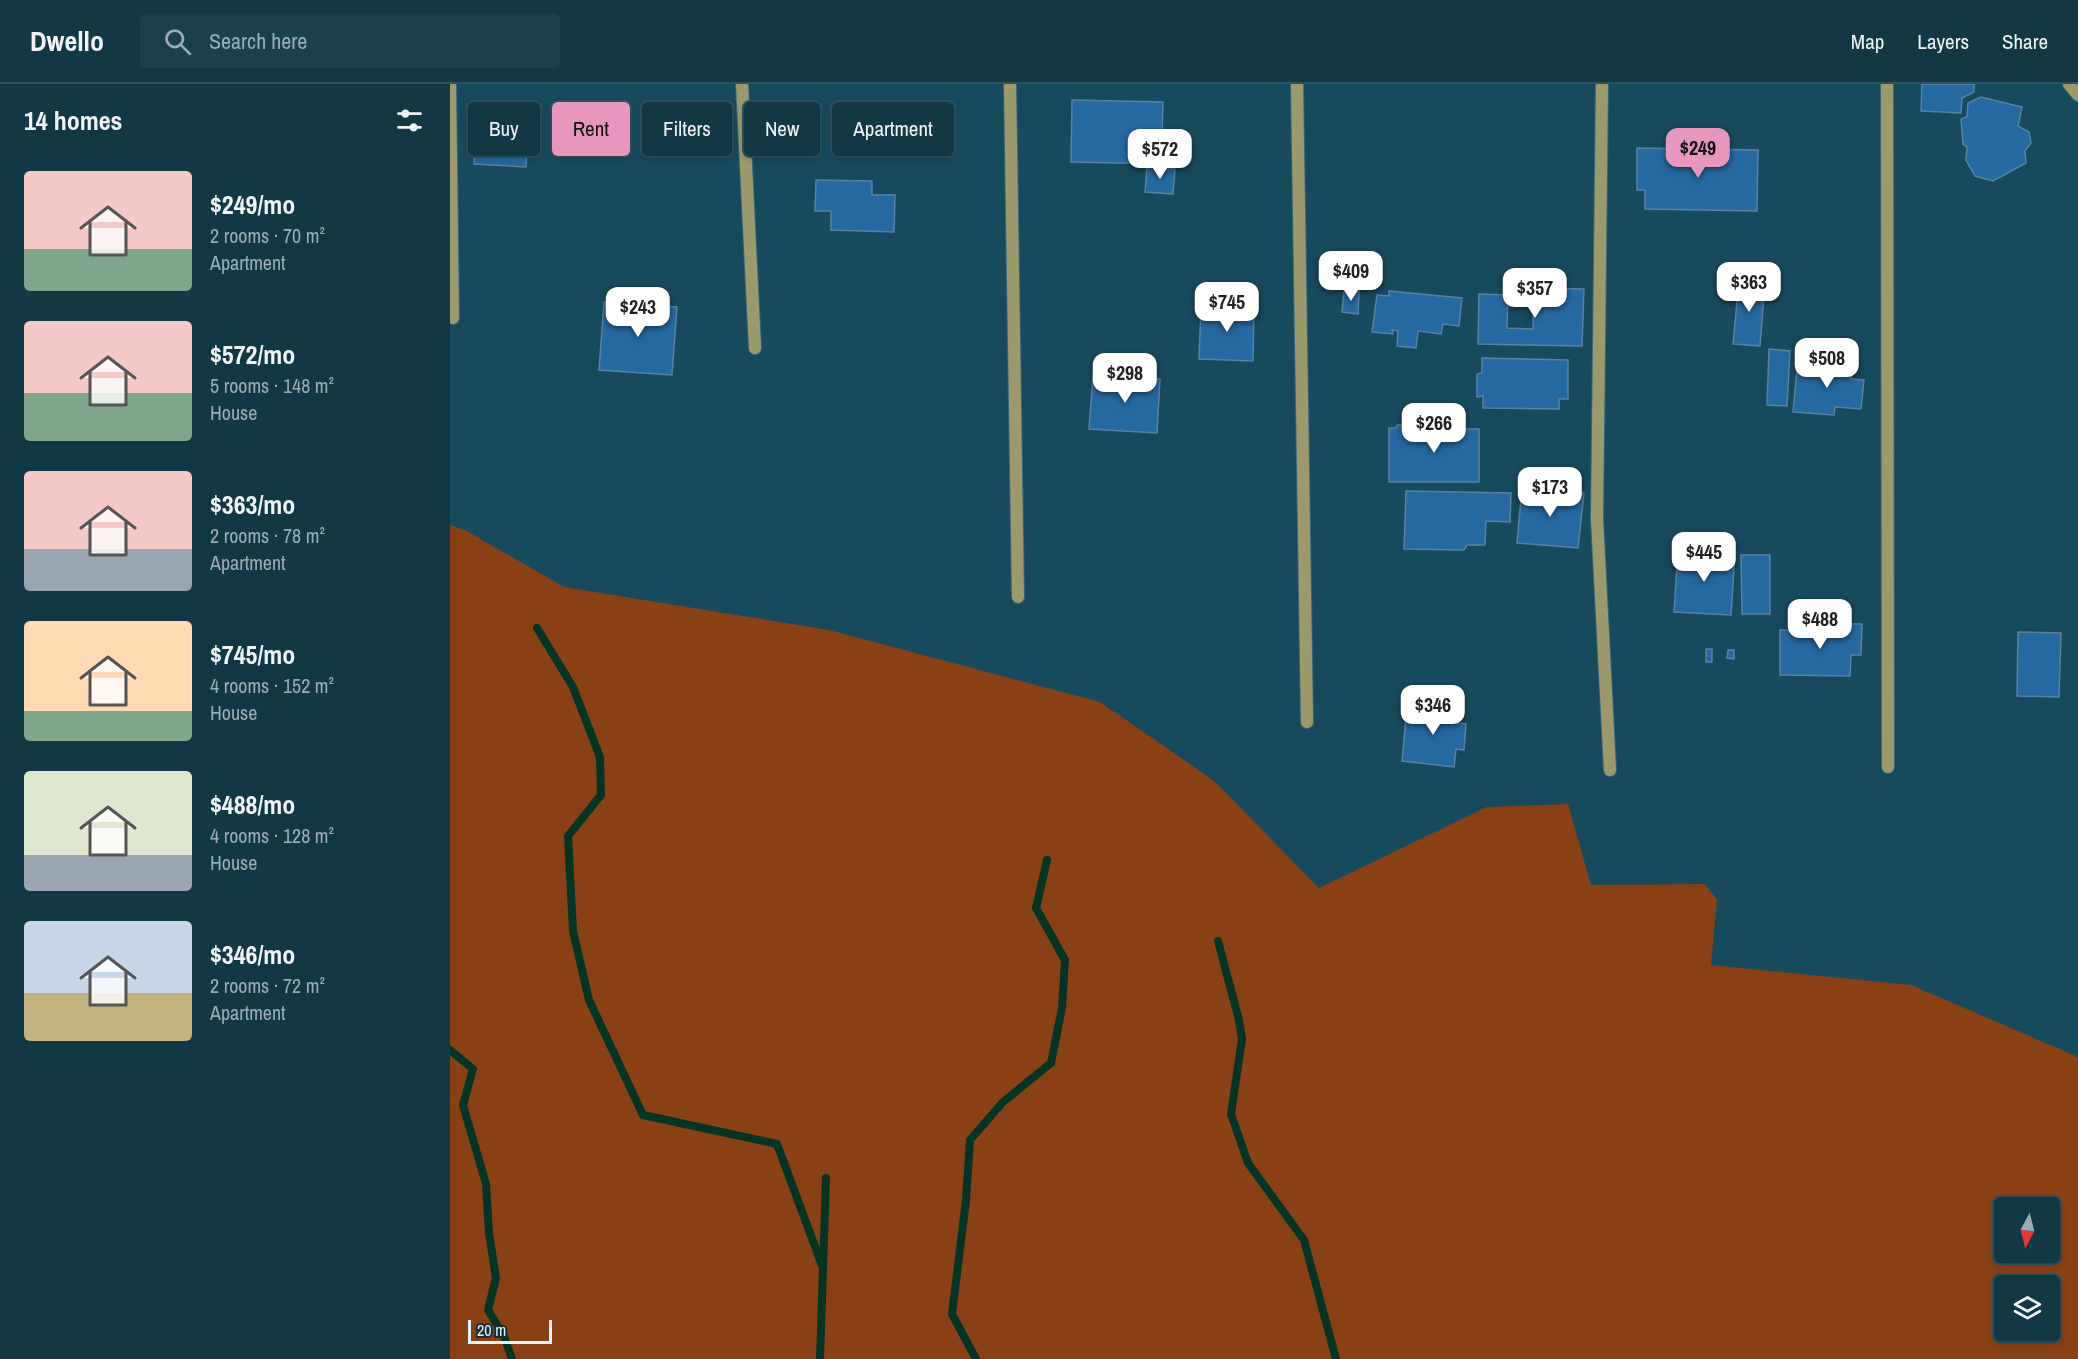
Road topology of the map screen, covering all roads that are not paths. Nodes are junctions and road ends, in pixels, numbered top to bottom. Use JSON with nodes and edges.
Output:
{"nodes":[{"id":1,"x":450,"y":84,"type":"edge"},
{"id":2,"x":742,"y":84,"type":"edge"},
{"id":3,"x":1010,"y":84,"type":"edge"},
{"id":4,"x":1297,"y":84,"type":"edge"},
{"id":5,"x":1602,"y":84,"type":"edge"},
{"id":6,"x":1887,"y":84,"type":"edge"},
{"id":7,"x":2069,"y":84,"type":"edge"},
{"id":8,"x":2078,"y":95,"type":"edge"},
{"id":9,"x":453,"y":318,"type":"dead end"},
{"id":10,"x":755,"y":348,"type":"dead end"},
{"id":11,"x":1018,"y":597,"type":"dead end"},
{"id":12,"x":1307,"y":722,"type":"dead end"},
{"id":13,"x":1888,"y":767,"type":"dead end"},
{"id":14,"x":1610,"y":770,"type":"dead end"}],
"edges":[{"from":1,"to":9,"type":"street"},
{"from":2,"to":10,"type":"street"},
{"from":3,"to":11,"type":"street"},
{"from":4,"to":12,"type":"street"},
{"from":5,"to":14,"type":"street"},
{"from":6,"to":13,"type":"street"},
{"from":7,"to":8,"type":"street"}]}
